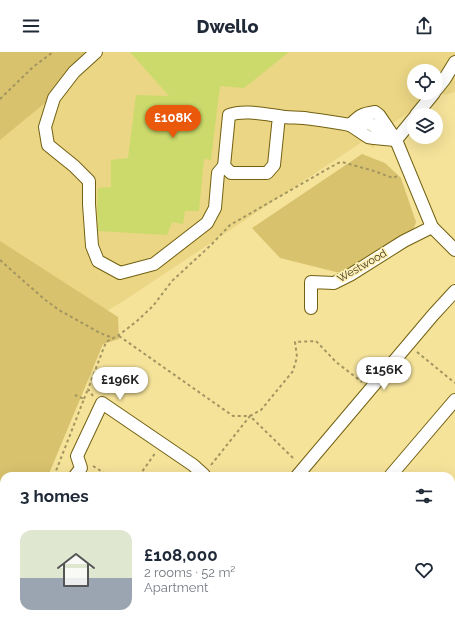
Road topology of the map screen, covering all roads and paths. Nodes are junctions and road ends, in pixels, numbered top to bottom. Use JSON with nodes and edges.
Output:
{"nodes":[{"id":1,"x":53,"y":52,"type":"edge"},
{"id":2,"x":96,"y":52,"type":"edge"},
{"id":3,"x":455,"y":62,"type":"edge"},
{"id":4,"x":443,"y":81,"type":"edge"},
{"id":5,"x":0,"y":99,"type":"edge"},
{"id":6,"x":428,"y":100,"type":"edge"},
{"id":7,"x":422,"y":108,"type":"edge"},
{"id":8,"x":279,"y":116,"type":"junction"},
{"id":9,"x":350,"y":125,"type":"junction"},
{"id":10,"x":407,"y":127,"type":"edge"},
{"id":11,"x":396,"y":140,"type":"junction"},
{"id":12,"x":224,"y":166,"type":"junction"},
{"id":13,"x":408,"y":169,"type":"junction"},
{"id":14,"x":432,"y":227,"type":"junction"},
{"id":15,"x":455,"y":250,"type":"edge"},
{"id":16,"x":0,"y":260,"type":"edge"},
{"id":17,"x":455,"y":291,"type":"edge"},
{"id":18,"x":311,"y":308,"type":"dead end"},
{"id":19,"x":119,"y":335,"type":"junction"},
{"id":20,"x":113,"y":338,"type":"junction"},
{"id":21,"x":408,"y":344,"type":"junction"},
{"id":22,"x":455,"y":383,"type":"edge"},
{"id":23,"x":371,"y":388,"type":"junction"},
{"id":24,"x":75,"y":395,"type":"dead end"},
{"id":25,"x":92,"y":397,"type":"junction"},
{"id":26,"x":455,"y":400,"type":"edge"},
{"id":27,"x":250,"y":416,"type":"junction"},
{"id":28,"x":162,"y":444,"type":"junction"},
{"id":29,"x":293,"y":458,"type":"dead end"},
{"id":30,"x":56,"y":472,"type":"edge"},
{"id":31,"x":78,"y":472,"type":"edge"},
{"id":32,"x":142,"y":472,"type":"edge"},
{"id":33,"x":200,"y":472,"type":"edge"},
{"id":34,"x":206,"y":472,"type":"edge"},
{"id":35,"x":300,"y":472,"type":"edge"},
{"id":36,"x":394,"y":472,"type":"edge"}],
"edges":[{"from":1,"to":5,"type":"path"},
{"from":2,"to":12,"type":"street"},
{"from":3,"to":4,"type":"street"},
{"from":6,"to":7,"type":"street"},
{"from":8,"to":9,"type":"street"},
{"from":8,"to":12,"type":"street"},
{"from":8,"to":12,"type":"street"},
{"from":9,"to":11,"type":"street"},
{"from":9,"to":11,"type":"street"},
{"from":10,"to":11,"type":"street"},
{"from":11,"to":13,"type":"street"},
{"from":13,"to":14,"type":"street"},
{"from":13,"to":19,"type":"path"},
{"from":14,"to":15,"type":"street"},
{"from":14,"to":18,"type":"street","name":"Westwood"},
{"from":16,"to":20,"type":"path"},
{"from":17,"to":21,"type":"street"},
{"from":19,"to":20,"type":"path"},
{"from":19,"to":27,"type":"path"},
{"from":20,"to":25,"type":"path"},
{"from":21,"to":22,"type":"path"},
{"from":21,"to":23,"type":"street"},
{"from":23,"to":27,"type":"path"},
{"from":23,"to":35,"type":"street"},
{"from":24,"to":25,"type":"path"},
{"from":25,"to":28,"type":"street"},
{"from":25,"to":30,"type":"path"},
{"from":25,"to":31,"type":"street"},
{"from":26,"to":36,"type":"street"},
{"from":27,"to":29,"type":"path"},
{"from":27,"to":34,"type":"path"},
{"from":28,"to":32,"type":"path"},
{"from":28,"to":33,"type":"street"}]}
